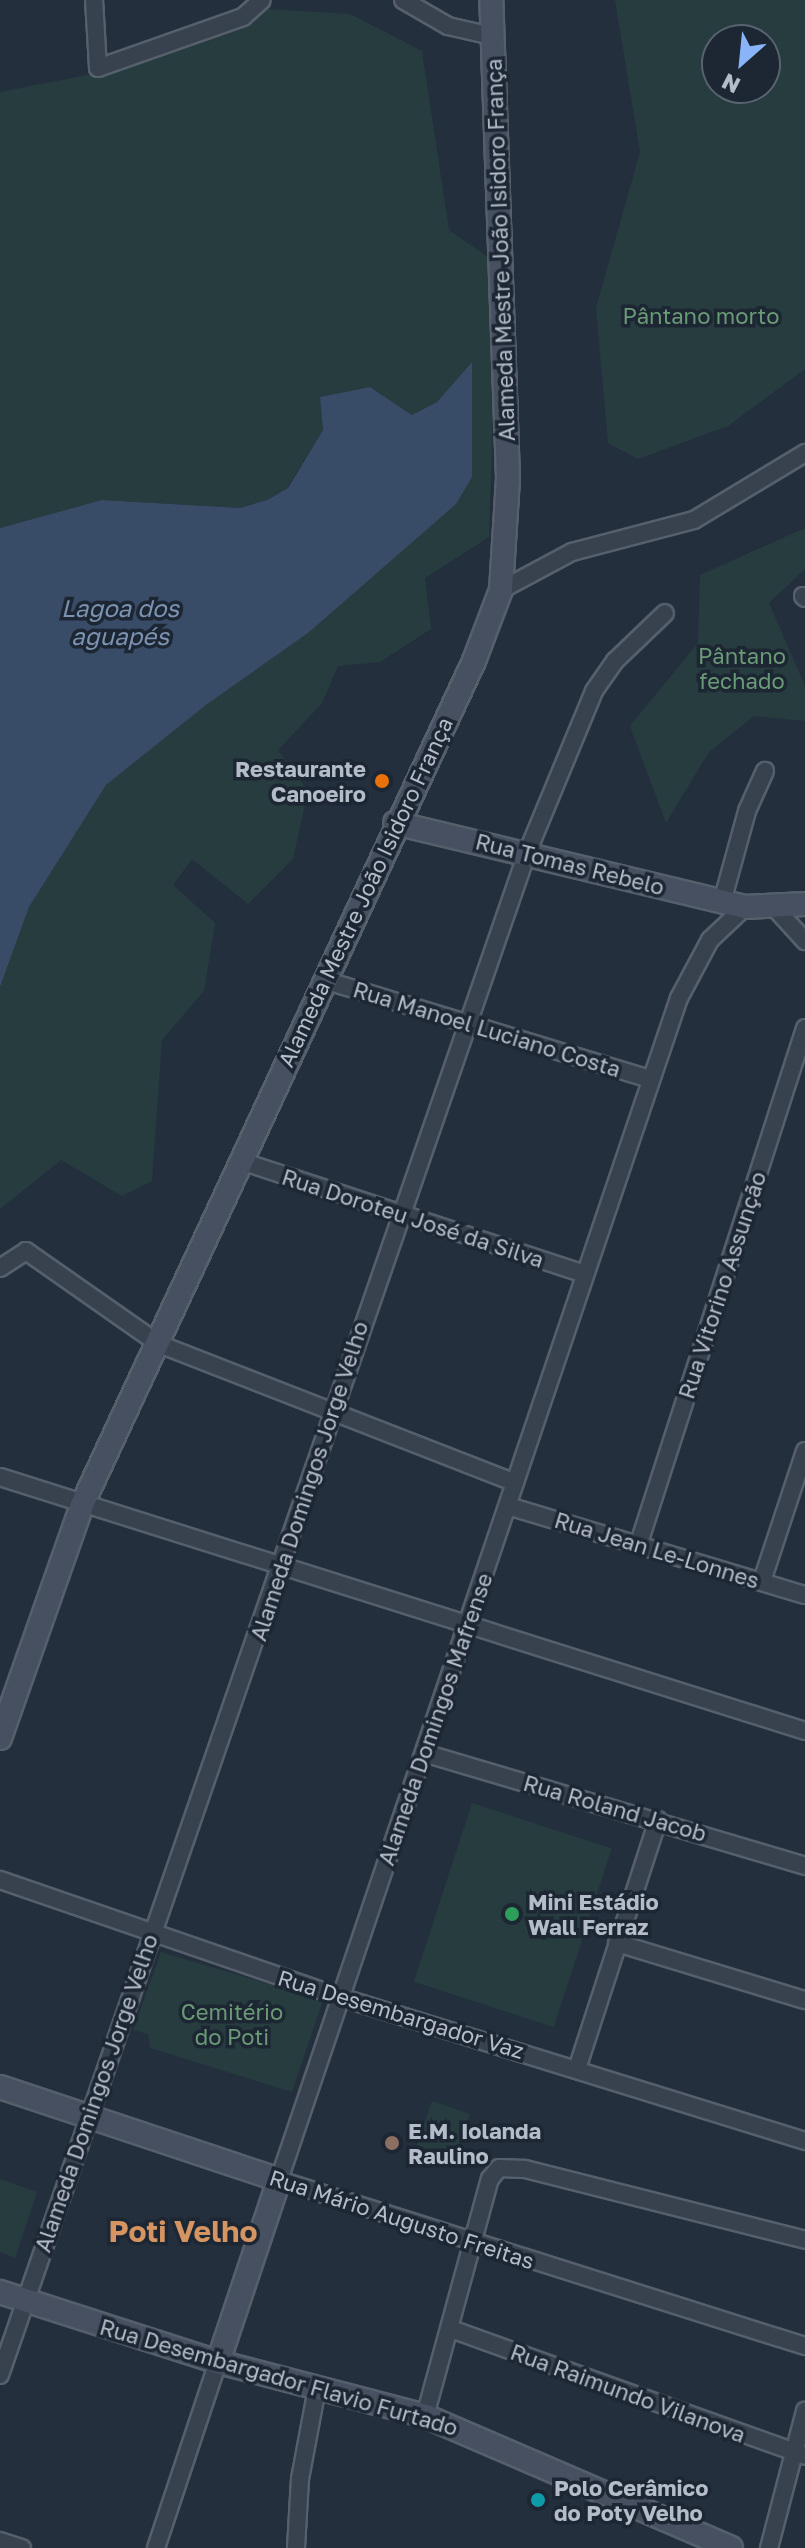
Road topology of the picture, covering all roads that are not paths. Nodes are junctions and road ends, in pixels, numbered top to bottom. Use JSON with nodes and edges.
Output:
{"nodes":[{"id":1,"x":94,"y":0,"type":"edge"},
{"id":2,"x":262,"y":0,"type":"edge"},
{"id":3,"x":403,"y":0,"type":"edge"},
{"id":4,"x":491,"y":0,"type":"edge"},
{"id":5,"x":492,"y":36,"type":"junction"},
{"id":6,"x":805,"y":453,"type":"edge"},
{"id":7,"x":501,"y":590,"type":"junction"},
{"id":8,"x":665,"y":613,"type":"dead end"},
{"id":9,"x":765,"y":771,"type":"dead end"},
{"id":10,"x":395,"y":823,"type":"junction"},
{"id":11,"x":527,"y":853,"type":"junction"},
{"id":12,"x":722,"y":902,"type":"junction"},
{"id":13,"x":805,"y":904,"type":"edge"},
{"id":14,"x":745,"y":907,"type":"junction"},
{"id":15,"x":775,"y":908,"type":"junction"},
{"id":16,"x":805,"y":941,"type":"edge"},
{"id":17,"x":324,"y":980,"type":"junction"},
{"id":18,"x":472,"y":1024,"type":"junction"},
{"id":19,"x":805,"y":1028,"type":"edge"},
{"id":20,"x":650,"y":1079,"type":"junction"},
{"id":21,"x":241,"y":1161,"type":"junction"},
{"id":22,"x":399,"y":1214,"type":"junction"},
{"id":23,"x":0,"y":1268,"type":"edge"},
{"id":24,"x":585,"y":1274,"type":"junction"},
{"id":25,"x":159,"y":1344,"type":"junction"},
{"id":26,"x":330,"y":1411,"type":"junction"},
{"id":27,"x":805,"y":1451,"type":"edge"},
{"id":28,"x":0,"y":1477,"type":"edge"},
{"id":29,"x":515,"y":1483,"type":"junction"},
{"id":30,"x":82,"y":1505,"type":"junction"},
{"id":31,"x":508,"y":1506,"type":"junction"},
{"id":32,"x":639,"y":1543,"type":"junction"},
{"id":33,"x":282,"y":1566,"type":"junction"},
{"id":34,"x":762,"y":1581,"type":"junction"},
{"id":35,"x":805,"y":1595,"type":"edge"},
{"id":36,"x":467,"y":1625,"type":"junction"},
{"id":37,"x":6,"y":1698,"type":"edge"},
{"id":38,"x":805,"y":1731,"type":"edge"},
{"id":39,"x":0,"y":1738,"type":"edge"},
{"id":40,"x":424,"y":1753,"type":"junction"},
{"id":41,"x":658,"y":1820,"type":"junction"},
{"id":42,"x":805,"y":1866,"type":"edge"},
{"id":43,"x":0,"y":1880,"type":"edge"},
{"id":44,"x":152,"y":1934,"type":"junction"},
{"id":45,"x":617,"y":1943,"type":"junction"},
{"id":46,"x":340,"y":1997,"type":"junction"},
{"id":47,"x":805,"y":2000,"type":"edge"},
{"id":48,"x":577,"y":2069,"type":"junction"},
{"id":49,"x":0,"y":2087,"type":"edge"},
{"id":50,"x":89,"y":2116,"type":"junction"},
{"id":51,"x":805,"y":2141,"type":"edge"},
{"id":52,"x":279,"y":2180,"type":"junction"},
{"id":53,"x":805,"y":2240,"type":"edge"},
{"id":54,"x":475,"y":2244,"type":"junction"},
{"id":55,"x":0,"y":2292,"type":"edge"},
{"id":56,"x":23,"y":2300,"type":"junction"},
{"id":57,"x":451,"y":2329,"type":"junction"},
{"id":58,"x":805,"y":2346,"type":"edge"},
{"id":59,"x":218,"y":2362,"type":"junction"},
{"id":60,"x":0,"y":2375,"type":"edge"},
{"id":61,"x":317,"y":2388,"type":"junction"},
{"id":62,"x":805,"y":2411,"type":"edge"},
{"id":63,"x":425,"y":2416,"type":"junction"},
{"id":64,"x":800,"y":2454,"type":"edge"},
{"id":65,"x":0,"y":2541,"type":"edge"},
{"id":66,"x":22,"y":2548,"type":"edge"},
{"id":67,"x":156,"y":2548,"type":"edge"},
{"id":68,"x":296,"y":2548,"type":"edge"},
{"id":69,"x":731,"y":2548,"type":"edge"},
{"id":70,"x":770,"y":2548,"type":"edge"}],
"edges":[{"from":1,"to":2,"type":"street"},
{"from":3,"to":5,"type":"street"},
{"from":4,"to":5,"type":"main road","name":"Alameda Mestre João Isidoro França"},
{"from":5,"to":7,"type":"main road","name":"Alameda Mestre João Isidoro França"},
{"from":6,"to":7,"type":"street"},
{"from":7,"to":10,"type":"main road","name":"Alameda Mestre João Isidoro França"},
{"from":8,"to":11,"type":"street","name":"Alameda Domingos Jorge Velho"},
{"from":9,"to":12,"type":"street"},
{"from":10,"to":11,"type":"main road","name":"Rua Tomas Rebelo"},
{"from":10,"to":17,"type":"main road","name":"Alameda Mestre João Isidoro França"},
{"from":11,"to":12,"type":"main road","name":"Rua Tomas Rebelo"},
{"from":11,"to":18,"type":"street","name":"Alameda Domingos Jorge Velho"},
{"from":12,"to":14,"type":"main road","name":"Rua Tomas Rebelo"},
{"from":13,"to":15,"type":"main road","name":"Rua Tomas Rebelo"},
{"from":14,"to":15,"type":"main road","name":"Rua Tomas Rebelo"},
{"from":14,"to":20,"type":"street","name":"Alameda Domingos Mafrense"},
{"from":15,"to":16,"type":"street"},
{"from":17,"to":18,"type":"street","name":"Rua Manoel Luciano Costa"},
{"from":17,"to":21,"type":"main road","name":"Alameda Mestre João Isidoro França"},
{"from":18,"to":20,"type":"street","name":"Rua Manoel Luciano Costa"},
{"from":18,"to":22,"type":"street","name":"Alameda Domingos Jorge Velho"},
{"from":19,"to":32,"type":"street","name":"Rua Vitorino Assunção"},
{"from":20,"to":24,"type":"street","name":"Alameda Domingos Mafrense"},
{"from":21,"to":22,"type":"street","name":"Rua Doroteu José da Silva"},
{"from":21,"to":25,"type":"main road","name":"Alameda Mestre João Isidoro França"},
{"from":22,"to":24,"type":"street","name":"Rua Doroteu José da Silva"},
{"from":22,"to":26,"type":"street","name":"Alameda Domingos Jorge Velho"},
{"from":23,"to":25,"type":"street"},
{"from":24,"to":29,"type":"street","name":"Alameda Domingos Mafrense"},
{"from":25,"to":26,"type":"street"},
{"from":25,"to":30,"type":"main road","name":"Alameda Mestre João Isidoro França"},
{"from":26,"to":29,"type":"street"},
{"from":26,"to":33,"type":"street","name":"Alameda Domingos Jorge Velho"},
{"from":27,"to":34,"type":"street"},
{"from":28,"to":30,"type":"street"},
{"from":29,"to":31,"type":"street","name":"Alameda Domingos Mafrense"},
{"from":30,"to":33,"type":"street"},
{"from":30,"to":37,"type":"main road","name":"Alameda Mestre João Isidoro França"},
{"from":31,"to":32,"type":"street","name":"Rua Jean Le-Lonnes"},
{"from":31,"to":36,"type":"street","name":"Alameda Domingos Mafrense"},
{"from":32,"to":34,"type":"street","name":"Rua Jean Le-Lonnes"},
{"from":33,"to":36,"type":"street"},
{"from":33,"to":44,"type":"street","name":"Alameda Domingos Jorge Velho"},
{"from":34,"to":35,"type":"street","name":"Rua Jean Le-Lonnes"},
{"from":36,"to":38,"type":"street"},
{"from":36,"to":40,"type":"street","name":"Alameda Domingos Mafrense"},
{"from":37,"to":39,"type":"main road","name":"Alameda Mestre João Isidoro França"},
{"from":40,"to":41,"type":"street","name":"Rua Roland Jacob"},
{"from":40,"to":46,"type":"street","name":"Alameda Domingos Mafrense"},
{"from":41,"to":42,"type":"street","name":"Rua Roland Jacob"},
{"from":41,"to":45,"type":"street"},
{"from":43,"to":44,"type":"street","name":"Rua Desembargador Vaz"},
{"from":44,"to":46,"type":"street","name":"Rua Desembargador Vaz"},
{"from":44,"to":50,"type":"street","name":"Alameda Domingos Jorge Velho"},
{"from":45,"to":47,"type":"street"},
{"from":45,"to":48,"type":"street"},
{"from":46,"to":48,"type":"street","name":"Rua Desembargador Vaz"},
{"from":46,"to":52,"type":"street","name":"Alameda Domingos Mafrense"},
{"from":48,"to":51,"type":"street","name":"Rua Desembargador Vaz"},
{"from":49,"to":50,"type":"main road","name":"Rua Mário Augusto Freitas"},
{"from":50,"to":52,"type":"main road","name":"Rua Mário Augusto Freitas"},
{"from":50,"to":56,"type":"street","name":"Alameda Domingos Jorge Velho"},
{"from":52,"to":54,"type":"street","name":"Rua Mário Augusto Freitas"},
{"from":52,"to":59,"type":"main road","name":"Alameda Domingos Mafrense"},
{"from":53,"to":54,"type":"street"},
{"from":54,"to":57,"type":"street"},
{"from":54,"to":58,"type":"street","name":"Rua Mário Augusto Freitas"},
{"from":55,"to":56,"type":"main road","name":"Rua Desembargador Flavio Furtado"},
{"from":56,"to":59,"type":"main road","name":"Rua Desembargador Flavio Furtado"},
{"from":56,"to":60,"type":"street","name":"Alameda Domingos Jorge Velho"},
{"from":57,"to":63,"type":"street"},
{"from":57,"to":64,"type":"street","name":"Rua Raimundo Vilanova"},
{"from":59,"to":61,"type":"main road","name":"Rua Desembargador Flavio Furtado"},
{"from":59,"to":67,"type":"street","name":"Alameda Domingos Mafrense"},
{"from":61,"to":63,"type":"main road","name":"Rua Desembargador Flavio Furtado"},
{"from":61,"to":68,"type":"street"},
{"from":62,"to":64,"type":"street"},
{"from":63,"to":69,"type":"main road","name":"Rua Desembargador Flavio Furtado"},
{"from":64,"to":70,"type":"street"},
{"from":65,"to":66,"type":"street"}]}
